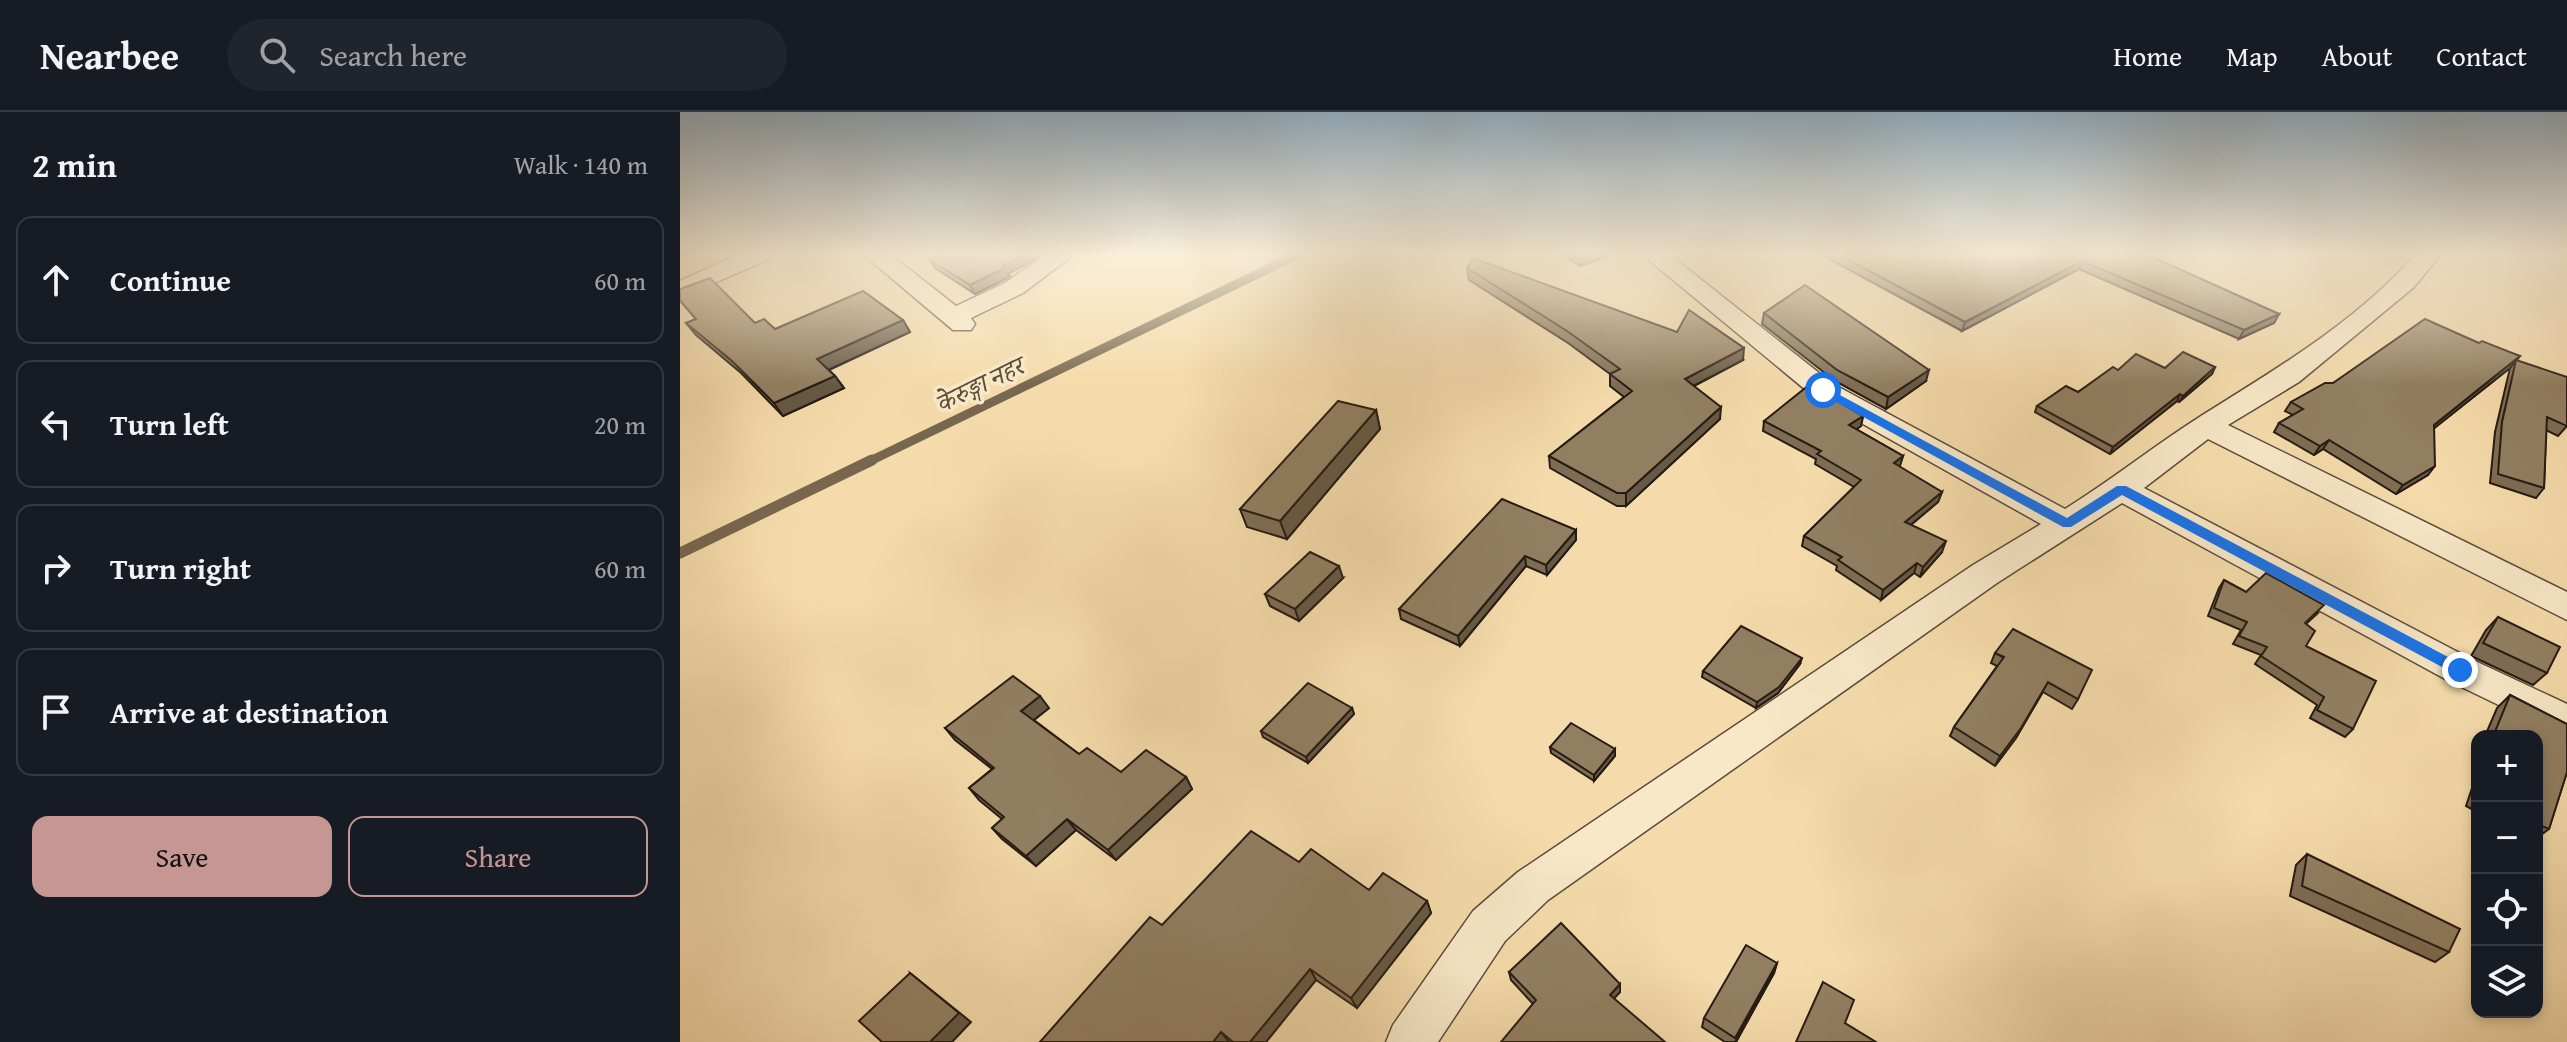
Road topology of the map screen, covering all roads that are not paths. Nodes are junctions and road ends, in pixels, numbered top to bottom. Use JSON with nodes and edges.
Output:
{"nodes":[{"id":1,"x":930,"y":298,"type":"edge"},
{"id":2,"x":995,"y":298,"type":"edge"},
{"id":3,"x":1707,"y":298,"type":"edge"},
{"id":4,"x":2386,"y":298,"type":"edge"},
{"id":5,"x":2206,"y":426,"type":"junction"},
{"id":6,"x":2121,"y":489,"type":"junction"},
{"id":7,"x":2067,"y":524,"type":"junction"},
{"id":8,"x":2567,"y":607,"type":"edge"},
{"id":9,"x":2567,"y":722,"type":"edge"},
{"id":10,"x":1410,"y":1042,"type":"edge"}],
"edges":[{"from":1,"to":2,"type":"street"},
{"from":3,"to":7,"type":"street"},
{"from":4,"to":5,"type":"street"},
{"from":5,"to":6,"type":"street"},
{"from":5,"to":8,"type":"street"},
{"from":6,"to":7,"type":"street"},
{"from":6,"to":9,"type":"street"},
{"from":7,"to":10,"type":"street"}]}
